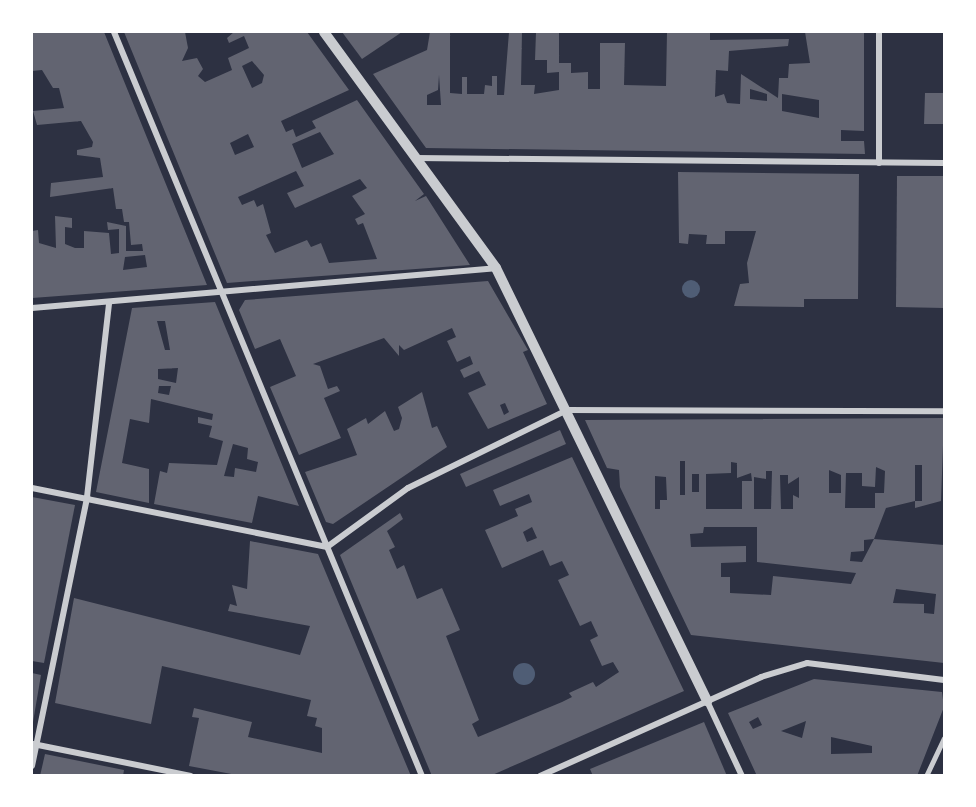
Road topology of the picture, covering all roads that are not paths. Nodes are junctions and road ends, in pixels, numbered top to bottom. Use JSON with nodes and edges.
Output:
{"nodes":[{"id":1,"x":114,"y":32,"type":"edge"},
{"id":2,"x":324,"y":32,"type":"edge"},
{"id":3,"x":879,"y":32,"type":"edge"},
{"id":4,"x":416,"y":158,"type":"junction"},
{"id":5,"x":879,"y":164,"type":"junction"},
{"id":6,"x":945,"y":164,"type":"edge"},
{"id":7,"x":496,"y":268,"type":"junction"},
{"id":8,"x":222,"y":294,"type":"junction"},
{"id":9,"x":109,"y":303,"type":"junction"},
{"id":10,"x":32,"y":308,"type":"edge"},
{"id":11,"x":567,"y":410,"type":"junction"},
{"id":12,"x":945,"y":411,"type":"edge"},
{"id":13,"x":32,"y":488,"type":"edge"},
{"id":14,"x":87,"y":497,"type":"junction"},
{"id":15,"x":327,"y":547,"type":"junction"},
{"id":16,"x":945,"y":680,"type":"edge"},
{"id":17,"x":707,"y":702,"type":"junction"},
{"id":18,"x":945,"y":738,"type":"edge"},
{"id":19,"x":34,"y":744,"type":"edge"},
{"id":20,"x":32,"y":766,"type":"edge"},
{"id":21,"x":192,"y":776,"type":"edge"},
{"id":22,"x":422,"y":776,"type":"edge"},
{"id":23,"x":540,"y":776,"type":"edge"},
{"id":24,"x":742,"y":776,"type":"edge"},
{"id":25,"x":926,"y":776,"type":"edge"}],
"edges":[{"from":1,"to":8,"type":"street"},
{"from":2,"to":4,"type":"street"},
{"from":3,"to":5,"type":"street"},
{"from":4,"to":5,"type":"street"},
{"from":4,"to":7,"type":"street"},
{"from":5,"to":6,"type":"street"},
{"from":7,"to":8,"type":"street"},
{"from":7,"to":11,"type":"street"},
{"from":8,"to":9,"type":"street"},
{"from":8,"to":15,"type":"street"},
{"from":9,"to":10,"type":"street"},
{"from":9,"to":14,"type":"street"},
{"from":11,"to":12,"type":"street"},
{"from":11,"to":15,"type":"street"},
{"from":11,"to":17,"type":"street"},
{"from":13,"to":14,"type":"street"},
{"from":14,"to":15,"type":"street"},
{"from":14,"to":19,"type":"street"},
{"from":15,"to":22,"type":"street"},
{"from":16,"to":17,"type":"street"},
{"from":17,"to":23,"type":"street"},
{"from":17,"to":24,"type":"street"},
{"from":18,"to":25,"type":"street"},
{"from":19,"to":20,"type":"street"},
{"from":19,"to":21,"type":"street"}]}
